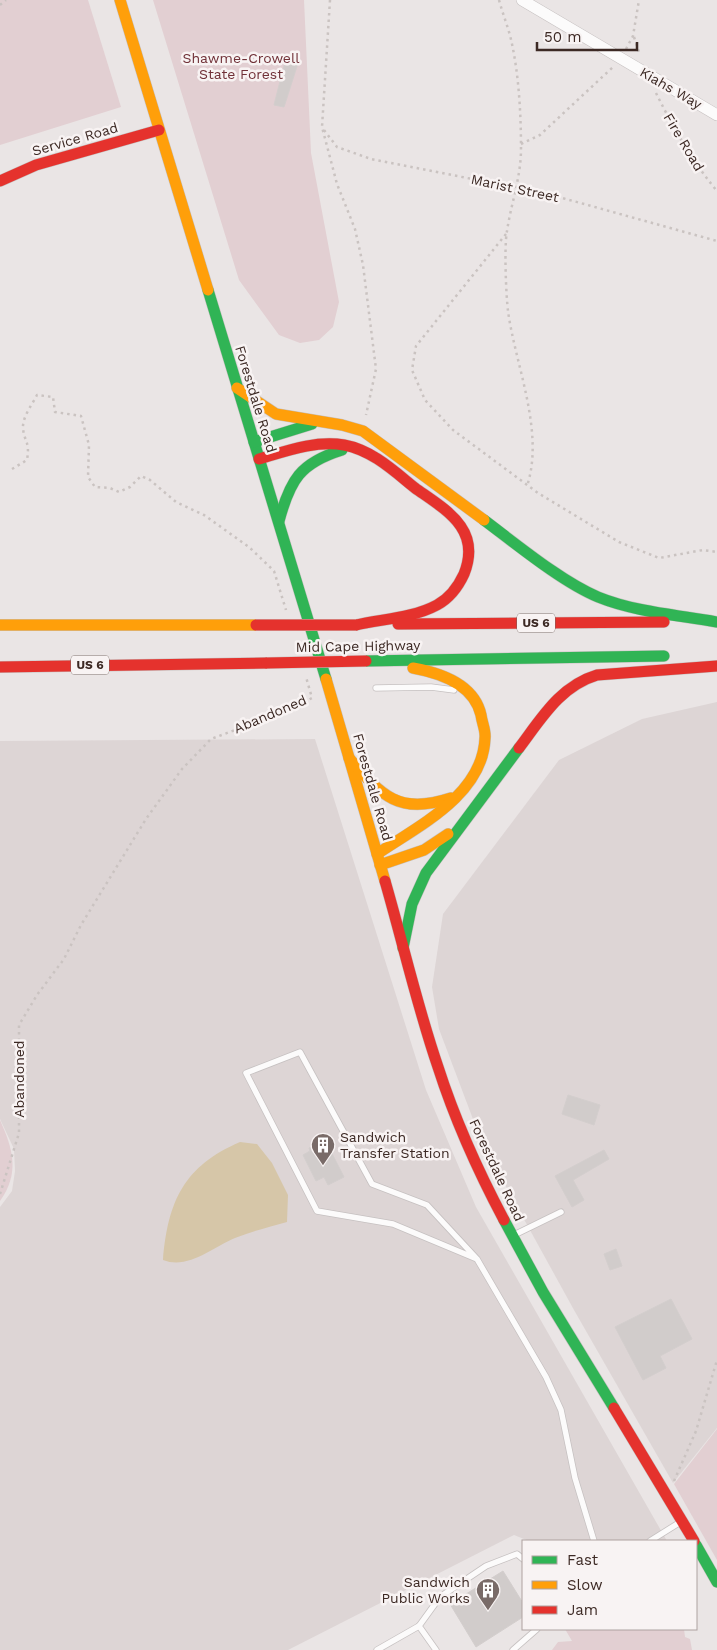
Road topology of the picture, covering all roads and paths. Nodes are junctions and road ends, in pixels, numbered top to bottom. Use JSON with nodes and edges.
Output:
{"nodes":[{"id":1,"x":6,"y":0,"type":"edge"},
{"id":2,"x":120,"y":0,"type":"edge"},
{"id":3,"x":330,"y":0,"type":"edge"},
{"id":4,"x":500,"y":0,"type":"edge"},
{"id":5,"x":522,"y":0,"type":"edge"},
{"id":6,"x":639,"y":0,"type":"edge"},
{"id":7,"x":0,"y":4,"type":"edge"},
{"id":8,"x":633,"y":36,"type":"junction"},
{"id":9,"x":621,"y":58,"type":"junction"},
{"id":10,"x":646,"y":73,"type":"junction"},
{"id":11,"x":717,"y":115,"type":"edge"},
{"id":12,"x":322,"y":128,"type":"junction"},
{"id":13,"x":160,"y":130,"type":"junction"},
{"id":14,"x":520,"y":144,"type":"junction"},
{"id":15,"x":0,"y":181,"type":"edge"},
{"id":16,"x":516,"y":188,"type":"junction"},
{"id":17,"x":717,"y":190,"type":"edge"},
{"id":18,"x":506,"y":234,"type":"junction"},
{"id":19,"x":717,"y":241,"type":"edge"},
{"id":20,"x":237,"y":388,"type":"junction"},
{"id":21,"x":322,"y":422,"type":"junction"},
{"id":22,"x":363,"y":431,"type":"junction"},
{"id":23,"x":254,"y":442,"type":"junction"},
{"id":24,"x":353,"y":447,"type":"junction"},
{"id":25,"x":259,"y":459,"type":"junction"},
{"id":26,"x":12,"y":469,"type":"dead end"},
{"id":27,"x":527,"y":486,"type":"junction"},
{"id":28,"x":279,"y":521,"type":"junction"},
{"id":29,"x":717,"y":552,"type":"edge"},
{"id":30,"x":288,"y":616,"type":"dead end"},
{"id":31,"x":717,"y":622,"type":"edge"},
{"id":32,"x":0,"y":625,"type":"edge"},
{"id":33,"x":356,"y":625,"type":"junction"},
{"id":34,"x":717,"y":655,"type":"edge"},
{"id":35,"x":678,"y":656,"type":"dead end"},
{"id":36,"x":698,"y":656,"type":"dead end"},
{"id":37,"x":366,"y":661,"type":"junction"},
{"id":38,"x":717,"y":666,"type":"edge"},
{"id":39,"x":0,"y":667,"type":"edge"},
{"id":40,"x":304,"y":670,"type":"dead end"},
{"id":41,"x":376,"y":688,"type":"dead end"},
{"id":42,"x":468,"y":692,"type":"junction"},
{"id":43,"x":349,"y":758,"type":"junction"},
{"id":44,"x":459,"y":793,"type":"junction"},
{"id":45,"x":466,"y":818,"type":"junction"},
{"id":46,"x":378,"y":860,"type":"junction"},
{"id":47,"x":403,"y":948,"type":"junction"},
{"id":48,"x":0,"y":1194,"type":"edge"},
{"id":49,"x":561,"y":1212,"type":"dead end"},
{"id":50,"x":512,"y":1236,"type":"junction"},
{"id":51,"x":477,"y":1259,"type":"junction"},
{"id":52,"x":717,"y":1360,"type":"edge"},
{"id":53,"x":667,"y":1496,"type":"junction"},
{"id":54,"x":682,"y":1521,"type":"junction"},
{"id":55,"x":594,"y":1540,"type":"edge"},
{"id":56,"x":652,"y":1540,"type":"edge"},
{"id":57,"x":693,"y":1540,"type":"edge"},
{"id":58,"x":697,"y":1547,"type":"edge"},
{"id":59,"x":522,"y":1558,"type":"edge"},
{"id":60,"x":717,"y":1582,"type":"edge"},
{"id":61,"x":419,"y":1626,"type":"junction"},
{"id":62,"x":535,"y":1630,"type":"edge"},
{"id":63,"x":377,"y":1650,"type":"edge"},
{"id":64,"x":436,"y":1650,"type":"edge"},
{"id":65,"x":513,"y":1650,"type":"edge"}],
"edges":[{"from":1,"to":7,"type":"path"},
{"from":2,"to":13,"type":"main road","name":"Forestdale Road"},
{"from":3,"to":12,"type":"path"},
{"from":4,"to":14,"type":"path"},
{"from":5,"to":9,"type":"street","name":"Kiahs Way"},
{"from":6,"to":8,"type":"path","name":"Fire Road"},
{"from":8,"to":9,"type":"path","name":"Fire Road"},
{"from":8,"to":10,"type":"path","name":"Fire Road"},
{"from":9,"to":10,"type":"street","name":"Kiahs Way"},
{"from":9,"to":14,"type":"path","name":"Fire Road"},
{"from":10,"to":11,"type":"street","name":"Kiahs Way"},
{"from":10,"to":17,"type":"path","name":"Fire Road"},
{"from":12,"to":16,"type":"path","name":"Marist Street"},
{"from":12,"to":22,"type":"path"},
{"from":13,"to":15,"type":"main road","name":"Service Road"},
{"from":13,"to":20,"type":"main road","name":"Forestdale Road"},
{"from":14,"to":16,"type":"path"},
{"from":16,"to":18,"type":"path"},
{"from":16,"to":19,"type":"path","name":"Marist Street"},
{"from":18,"to":27,"type":"path"},
{"from":18,"to":27,"type":"path"},
{"from":20,"to":21,"type":"main road"},
{"from":20,"to":23,"type":"main road","name":"Forestdale Road"},
{"from":21,"to":22,"type":"main road"},
{"from":21,"to":23,"type":"main road"},
{"from":22,"to":31,"type":"main road"},
{"from":23,"to":25,"type":"main road","name":"Forestdale Road"},
{"from":24,"to":25,"type":"main road"},
{"from":24,"to":28,"type":"main road"},
{"from":24,"to":33,"type":"main road"},
{"from":25,"to":28,"type":"main road","name":"Forestdale Road"},
{"from":26,"to":30,"type":"path"},
{"from":27,"to":29,"type":"path"},
{"from":28,"to":43,"type":"main road","name":"Forestdale Road"},
{"from":31,"to":33,"type":"main road","name":"Mid Cape Highway","number":"US 6"},
{"from":32,"to":33,"type":"main road","name":"Mid Cape Highway","number":"US 6","bridge":true},
{"from":34,"to":36,"type":"main road"},
{"from":35,"to":37,"type":"main road","name":"Mid Cape Highway","number":"US 6"},
{"from":37,"to":39,"type":"main road","name":"Mid Cape Highway","number":"US 6","bridge":true},
{"from":37,"to":42,"type":"main road"},
{"from":38,"to":45,"type":"main road"},
{"from":40,"to":48,"type":"path","name":"Abandoned"},
{"from":41,"to":42,"type":"lane"},
{"from":42,"to":44,"type":"main road"},
{"from":43,"to":44,"type":"main road"},
{"from":43,"to":46,"type":"main road","name":"Forestdale Road"},
{"from":44,"to":46,"type":"main road"},
{"from":45,"to":46,"type":"main road"},
{"from":45,"to":47,"type":"main road"},
{"from":46,"to":47,"type":"main road","name":"Forestdale Road"},
{"from":47,"to":50,"type":"main road","name":"Forestdale Road"},
{"from":49,"to":50,"type":"lane"},
{"from":50,"to":53,"type":"main road","name":"Forestdale Road"},
{"from":51,"to":51,"type":"lane"},
{"from":51,"to":55,"type":"lane"},
{"from":52,"to":53,"type":"path"},
{"from":53,"to":54,"type":"main road","name":"Forestdale Road"},
{"from":54,"to":56,"type":"lane"},
{"from":54,"to":57,"type":"main road","name":"Forestdale Road"},
{"from":58,"to":60,"type":"main road"},
{"from":59,"to":61,"type":"lane"},
{"from":61,"to":63,"type":"lane"},
{"from":61,"to":64,"type":"lane"},
{"from":62,"to":65,"type":"lane"}]}
